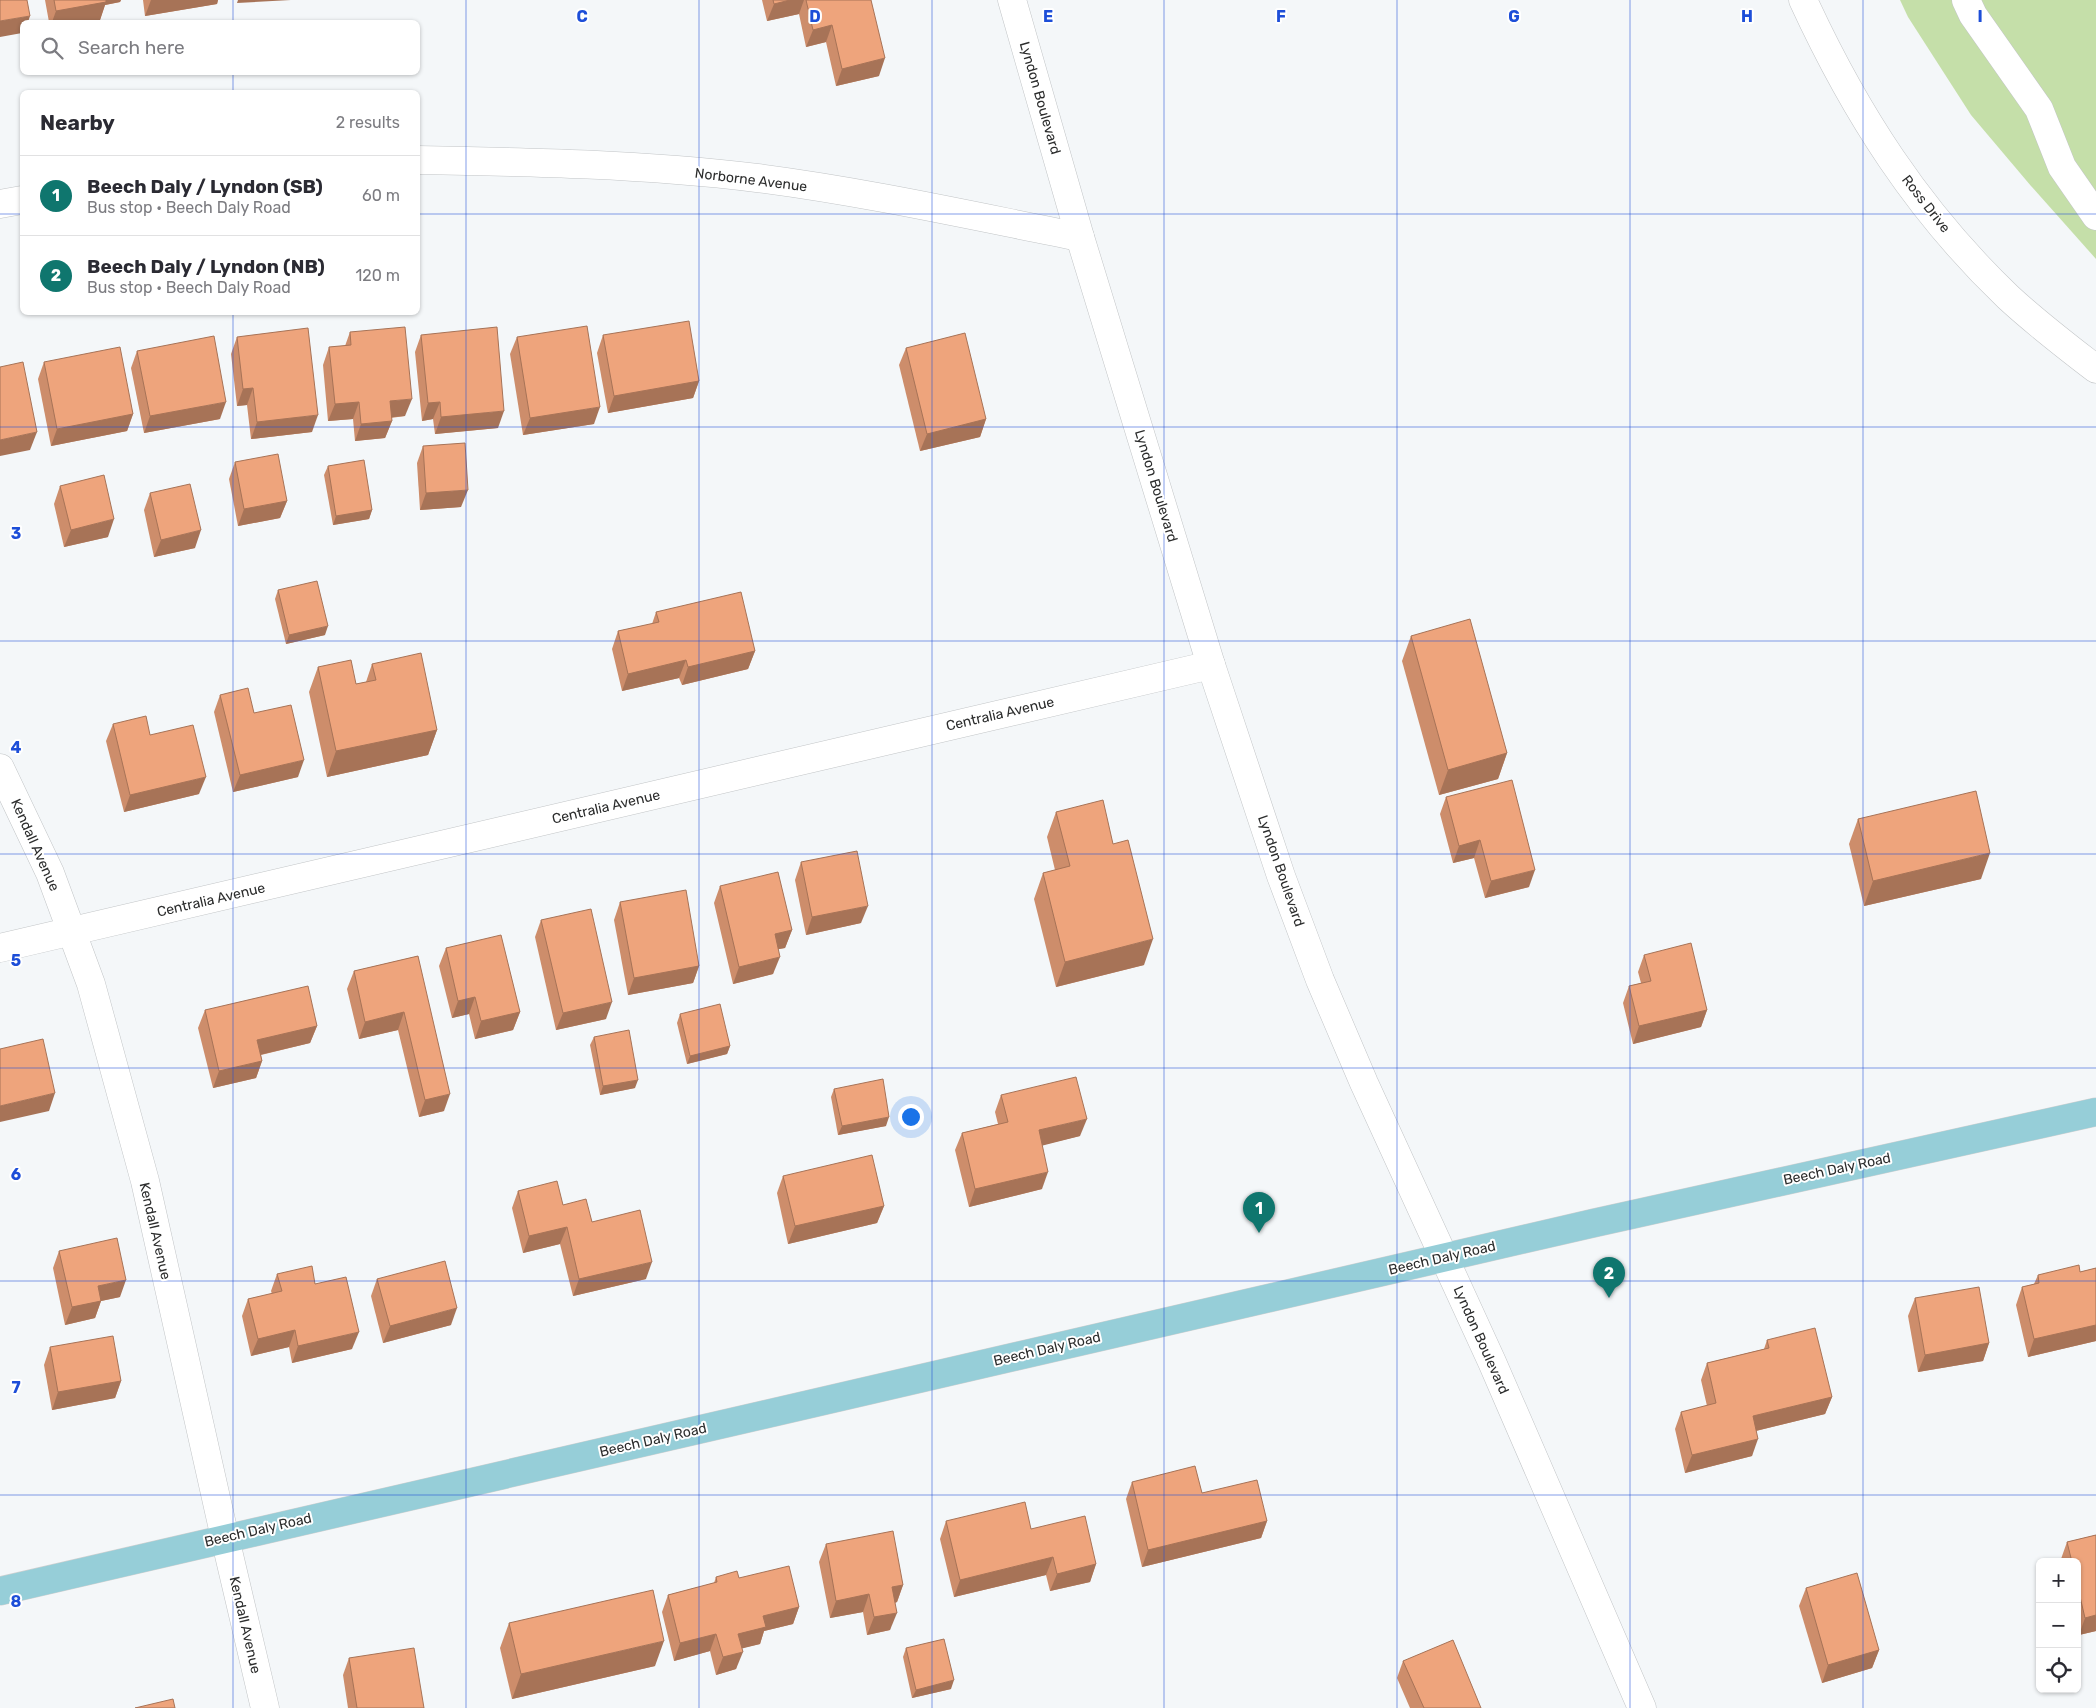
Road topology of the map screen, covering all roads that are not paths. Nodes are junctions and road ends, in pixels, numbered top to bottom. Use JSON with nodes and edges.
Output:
{"nodes":[{"id":1,"x":1012,"y":0,"type":"edge"},
{"id":2,"x":1804,"y":0,"type":"edge"},
{"id":3,"x":1966,"y":0,"type":"edge"},
{"id":4,"x":420,"y":160,"type":"edge"},
{"id":5,"x":20,"y":200,"type":"edge"},
{"id":6,"x":0,"y":204,"type":"edge"},
{"id":7,"x":2096,"y":216,"type":"edge"},
{"id":8,"x":1080,"y":238,"type":"junction"},
{"id":9,"x":2096,"y":369,"type":"edge"},
{"id":10,"x":1211,"y":665,"type":"junction"},
{"id":11,"x":0,"y":768,"type":"edge"},
{"id":12,"x":72,"y":932,"type":"junction"},
{"id":13,"x":0,"y":948,"type":"edge"},
{"id":14,"x":2096,"y":1112,"type":"edge"},
{"id":15,"x":1444,"y":1258,"type":"junction"},
{"id":16,"x":225,"y":1538,"type":"junction"},
{"id":17,"x":0,"y":1591,"type":"edge"},
{"id":18,"x":265,"y":1708,"type":"edge"},
{"id":19,"x":1642,"y":1708,"type":"edge"}],
"edges":[{"from":1,"to":8,"type":"street","name":"Lyndon Boulevard"},
{"from":2,"to":9,"type":"street","name":"Ross Drive"},
{"from":3,"to":7,"type":"street"},
{"from":4,"to":8,"type":"street","name":"Norborne Avenue"},
{"from":5,"to":6,"type":"street"},
{"from":8,"to":10,"type":"street","name":"Lyndon Boulevard"},
{"from":10,"to":12,"type":"street","name":"Centralia Avenue"},
{"from":10,"to":15,"type":"street","name":"Lyndon Boulevard"},
{"from":11,"to":12,"type":"street","name":"Kendall Avenue"},
{"from":12,"to":13,"type":"street","name":"Centralia Avenue"},
{"from":12,"to":16,"type":"street","name":"Kendall Avenue"},
{"from":14,"to":15,"type":"main road","name":"Beech Daly Road"},
{"from":15,"to":16,"type":"main road","name":"Beech Daly Road"},
{"from":15,"to":19,"type":"street","name":"Lyndon Boulevard"},
{"from":16,"to":17,"type":"main road","name":"Beech Daly Road"},
{"from":16,"to":18,"type":"street","name":"Kendall Avenue"}]}
